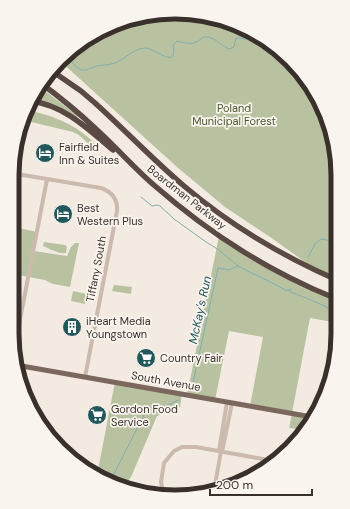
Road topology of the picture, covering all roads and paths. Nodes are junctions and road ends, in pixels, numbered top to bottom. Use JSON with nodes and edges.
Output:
{"nodes":[{"id":1,"x":58,"y":72,"type":"edge"},
{"id":2,"x":56,"y":74,"type":"edge"},
{"id":3,"x":70,"y":83,"type":"junction"},
{"id":4,"x":46,"y":87,"type":"edge"},
{"id":5,"x":37,"y":103,"type":"edge"},
{"id":6,"x":141,"y":174,"type":"junction"},
{"id":7,"x":19,"y":176,"type":"edge"},
{"id":8,"x":47,"y":179,"type":"junction"},
{"id":9,"x":331,"y":277,"type":"edge"},
{"id":10,"x":331,"y":296,"type":"edge"},
{"id":11,"x":19,"y":325,"type":"edge"},
{"id":12,"x":22,"y":366,"type":"edge"},
{"id":13,"x":85,"y":377,"type":"junction"},
{"id":14,"x":229,"y":402,"type":"junction"},
{"id":15,"x":308,"y":416,"type":"edge"},
{"id":16,"x":221,"y":451,"type":"junction"},
{"id":17,"x":268,"y":460,"type":"edge"},
{"id":18,"x":215,"y":485,"type":"edge"},
{"id":19,"x":164,"y":490,"type":"edge"}],
"edges":[{"from":1,"to":3,"type":"highway"},
{"from":2,"to":3,"type":"highway","name":"Boardman Parkway"},
{"from":3,"to":9,"type":"highway","name":"Boardman Parkway"},
{"from":4,"to":6,"type":"highway","name":"Boardman Parkway"},
{"from":5,"to":6,"type":"highway"},
{"from":6,"to":10,"type":"highway","name":"Boardman Parkway"},
{"from":7,"to":8,"type":"street","name":"Tiffany South"},
{"from":8,"to":11,"type":"street"},
{"from":8,"to":13,"type":"street","name":"Tiffany South"},
{"from":12,"to":13,"type":"main road","name":"South Avenue"},
{"from":13,"to":14,"type":"main road","name":"South Avenue"},
{"from":14,"to":15,"type":"main road","name":"South Avenue"},
{"from":14,"to":16,"type":"street"},
{"from":16,"to":17,"type":"street"},
{"from":16,"to":18,"type":"street"},
{"from":16,"to":19,"type":"street"}]}
